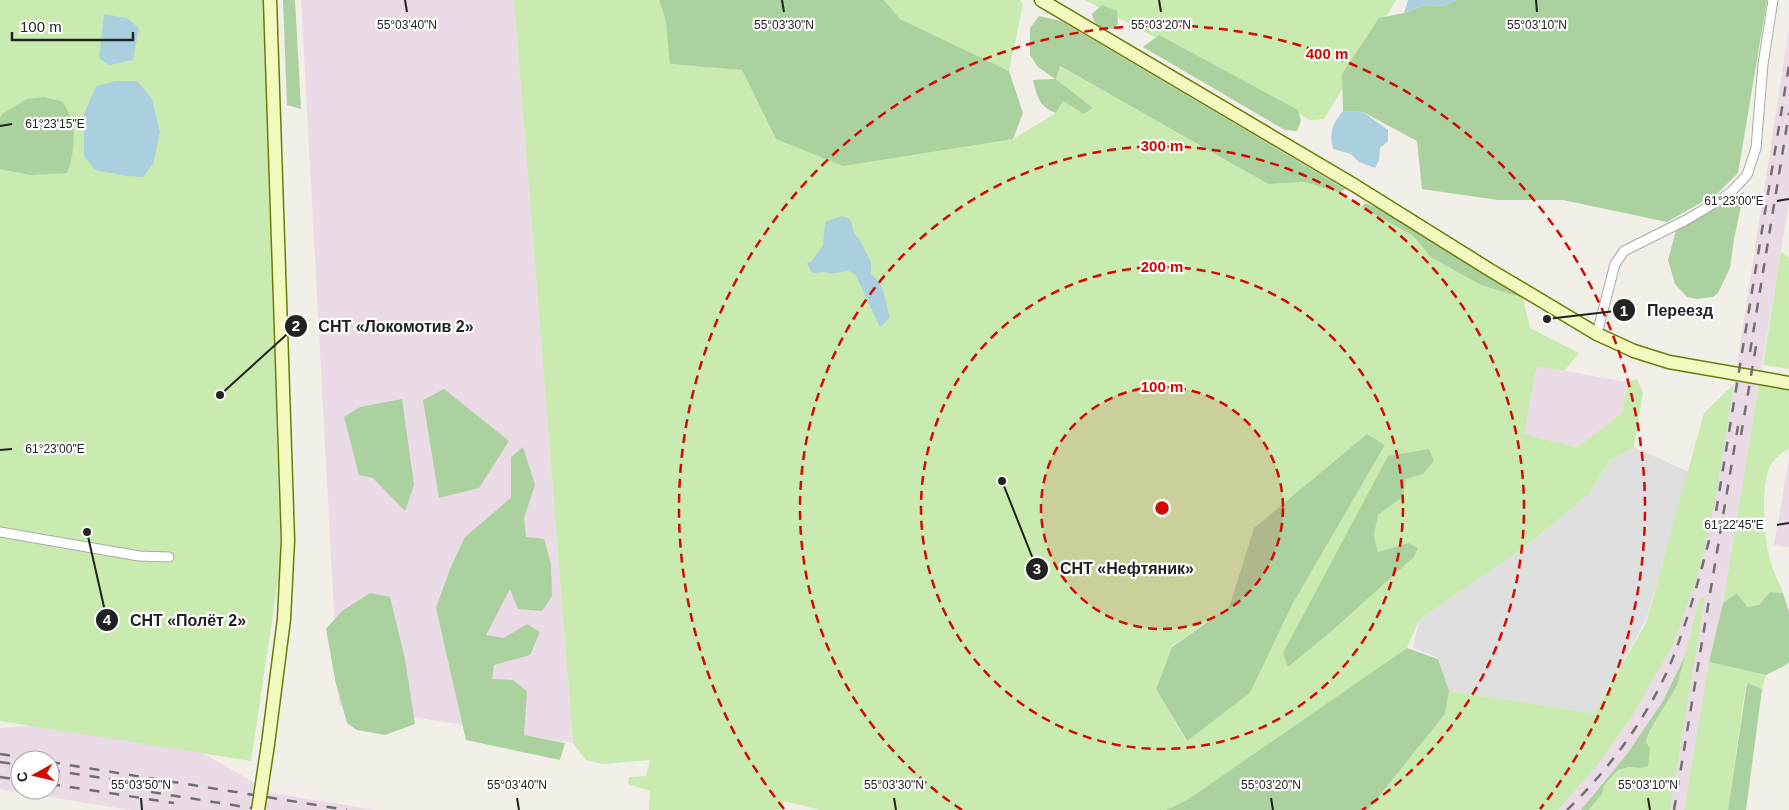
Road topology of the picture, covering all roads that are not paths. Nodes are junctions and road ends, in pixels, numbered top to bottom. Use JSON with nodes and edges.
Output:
{"nodes":[{"id":1,"x":270,"y":0,"type":"edge"},
{"id":2,"x":1041,"y":0,"type":"edge"},
{"id":3,"x":1774,"y":0,"type":"edge"},
{"id":4,"x":1597,"y":334,"type":"junction"},
{"id":5,"x":1789,"y":383,"type":"edge"},
{"id":6,"x":0,"y":532,"type":"edge"},
{"id":7,"x":169,"y":557,"type":"dead end"},
{"id":8,"x":258,"y":810,"type":"edge"}],
"edges":[{"from":1,"to":8,"type":"street","bridge":true},
{"from":2,"to":4,"type":"street"},
{"from":3,"to":4,"type":"street"},
{"from":4,"to":5,"type":"street"},
{"from":6,"to":7,"type":"street"}]}
